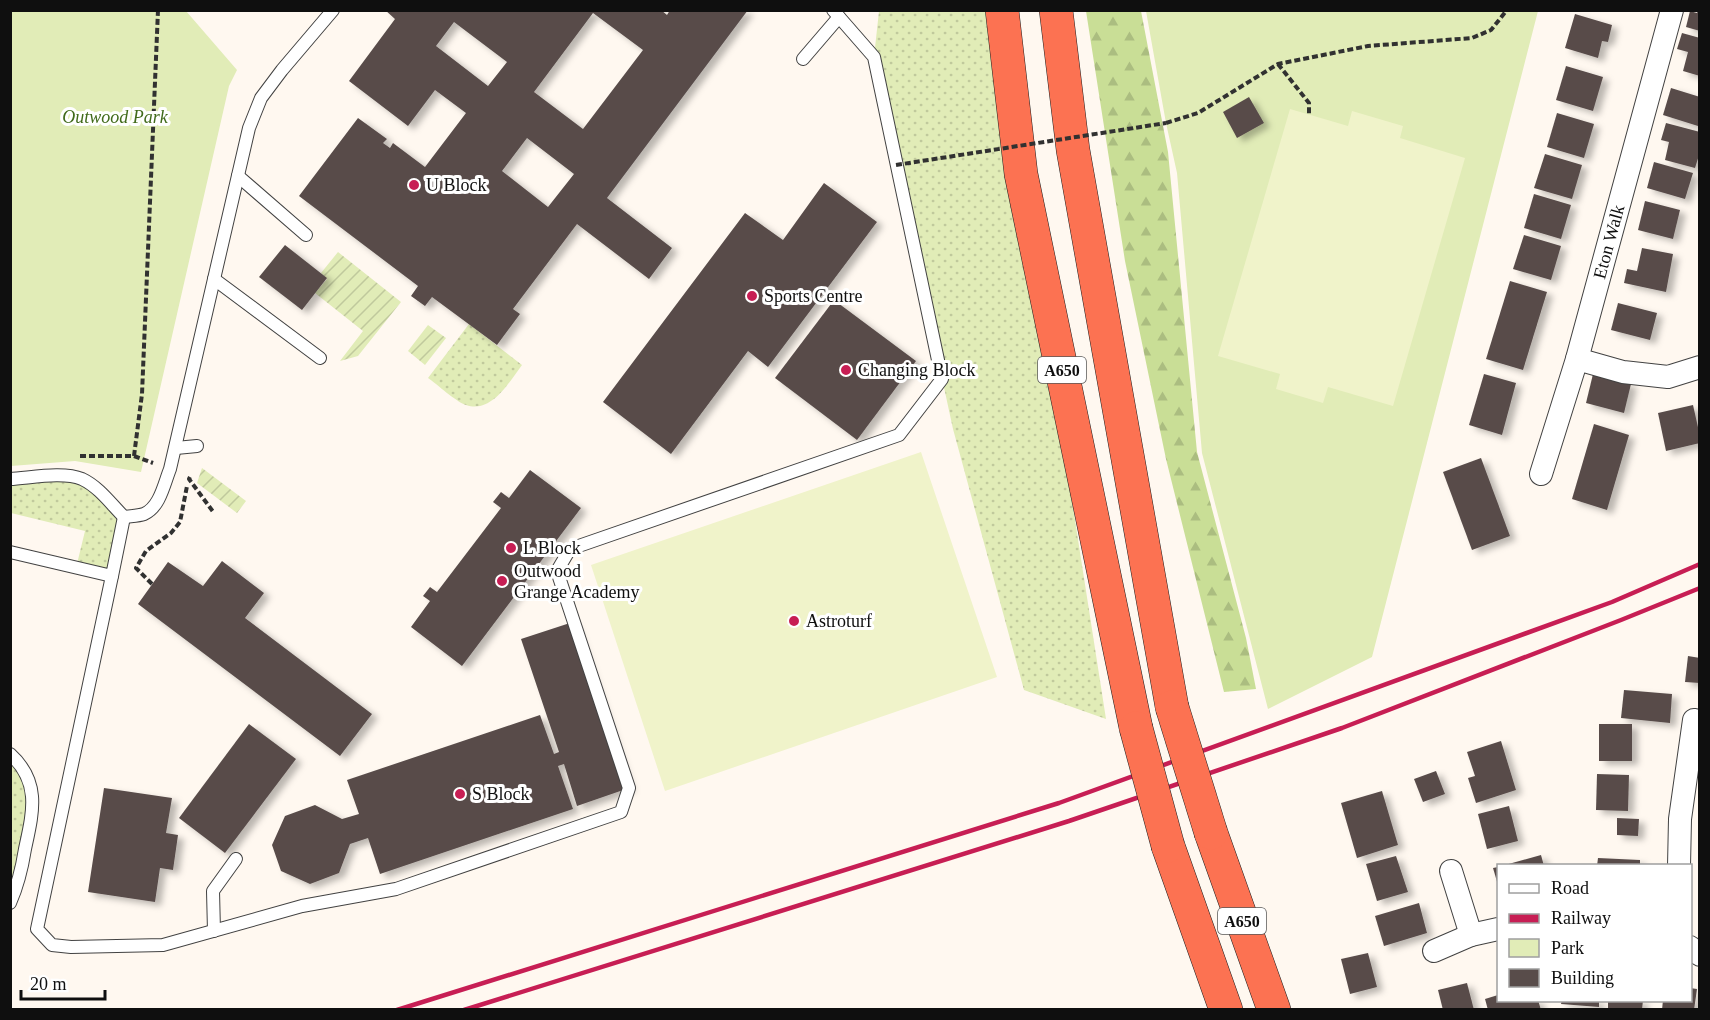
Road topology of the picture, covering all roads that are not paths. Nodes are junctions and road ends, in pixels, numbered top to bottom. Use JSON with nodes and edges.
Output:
{"nodes":[{"id":1,"x":333,"y":10,"type":"edge"},
{"id":2,"x":1002,"y":10,"type":"edge"},
{"id":3,"x":1056,"y":10,"type":"edge"},
{"id":4,"x":1671,"y":10,"type":"edge"},
{"id":5,"x":836,"y":14,"type":"edge"},
{"id":6,"x":803,"y":59,"type":"dead end"},
{"id":7,"x":238,"y":176,"type":"junction"},
{"id":8,"x":306,"y":235,"type":"dead end"},
{"id":9,"x":214,"y":279,"type":"junction"},
{"id":10,"x":320,"y":358,"type":"dead end"},
{"id":11,"x":1577,"y":358,"type":"junction"},
{"id":12,"x":1700,"y":367,"type":"edge"},
{"id":13,"x":197,"y":446,"type":"dead end"},
{"id":14,"x":176,"y":448,"type":"junction"},
{"id":15,"x":1541,"y":474,"type":"dead end"},
{"id":16,"x":10,"y":479,"type":"edge"},
{"id":17,"x":124,"y":517,"type":"junction"},
{"id":18,"x":10,"y":552,"type":"edge"},
{"id":19,"x":112,"y":576,"type":"junction"},
{"id":20,"x":1694,"y":720,"type":"dead end"},
{"id":21,"x":10,"y":754,"type":"edge"},
{"id":22,"x":1694,"y":760,"type":"edge"},
{"id":23,"x":236,"y":859,"type":"dead end"},
{"id":24,"x":1679,"y":864,"type":"edge"},
{"id":25,"x":1451,"y":871,"type":"dead end"},
{"id":26,"x":10,"y":903,"type":"edge"},
{"id":27,"x":1497,"y":929,"type":"edge"},
{"id":28,"x":214,"y":931,"type":"junction"},
{"id":29,"x":1471,"y":935,"type":"junction"},
{"id":30,"x":1434,"y":951,"type":"dead end"},
{"id":31,"x":1226,"y":1010,"type":"edge"},
{"id":32,"x":1274,"y":1010,"type":"edge"}],
"edges":[{"from":1,"to":7,"type":"lane"},
{"from":2,"to":31,"type":"highway","number":"A650","bridge":true},
{"from":3,"to":32,"type":"highway","number":"A650","bridge":true},
{"from":4,"to":11,"type":"street","name":"Eton Walk"},
{"from":5,"to":6,"type":"lane"},
{"from":5,"to":28,"type":"lane"},
{"from":7,"to":8,"type":"lane"},
{"from":7,"to":9,"type":"lane"},
{"from":9,"to":10,"type":"lane"},
{"from":9,"to":14,"type":"lane"},
{"from":11,"to":12,"type":"street"},
{"from":11,"to":15,"type":"street","name":"Eton Walk"},
{"from":13,"to":14,"type":"lane"},
{"from":14,"to":17,"type":"lane"},
{"from":16,"to":17,"type":"lane"},
{"from":17,"to":19,"type":"lane"},
{"from":18,"to":19,"type":"lane"},
{"from":19,"to":28,"type":"lane"},
{"from":20,"to":22,"type":"street"},
{"from":21,"to":26,"type":"lane"},
{"from":22,"to":24,"type":"street"},
{"from":23,"to":28,"type":"lane"},
{"from":25,"to":29,"type":"street"},
{"from":27,"to":29,"type":"street"},
{"from":29,"to":30,"type":"street"}]}
